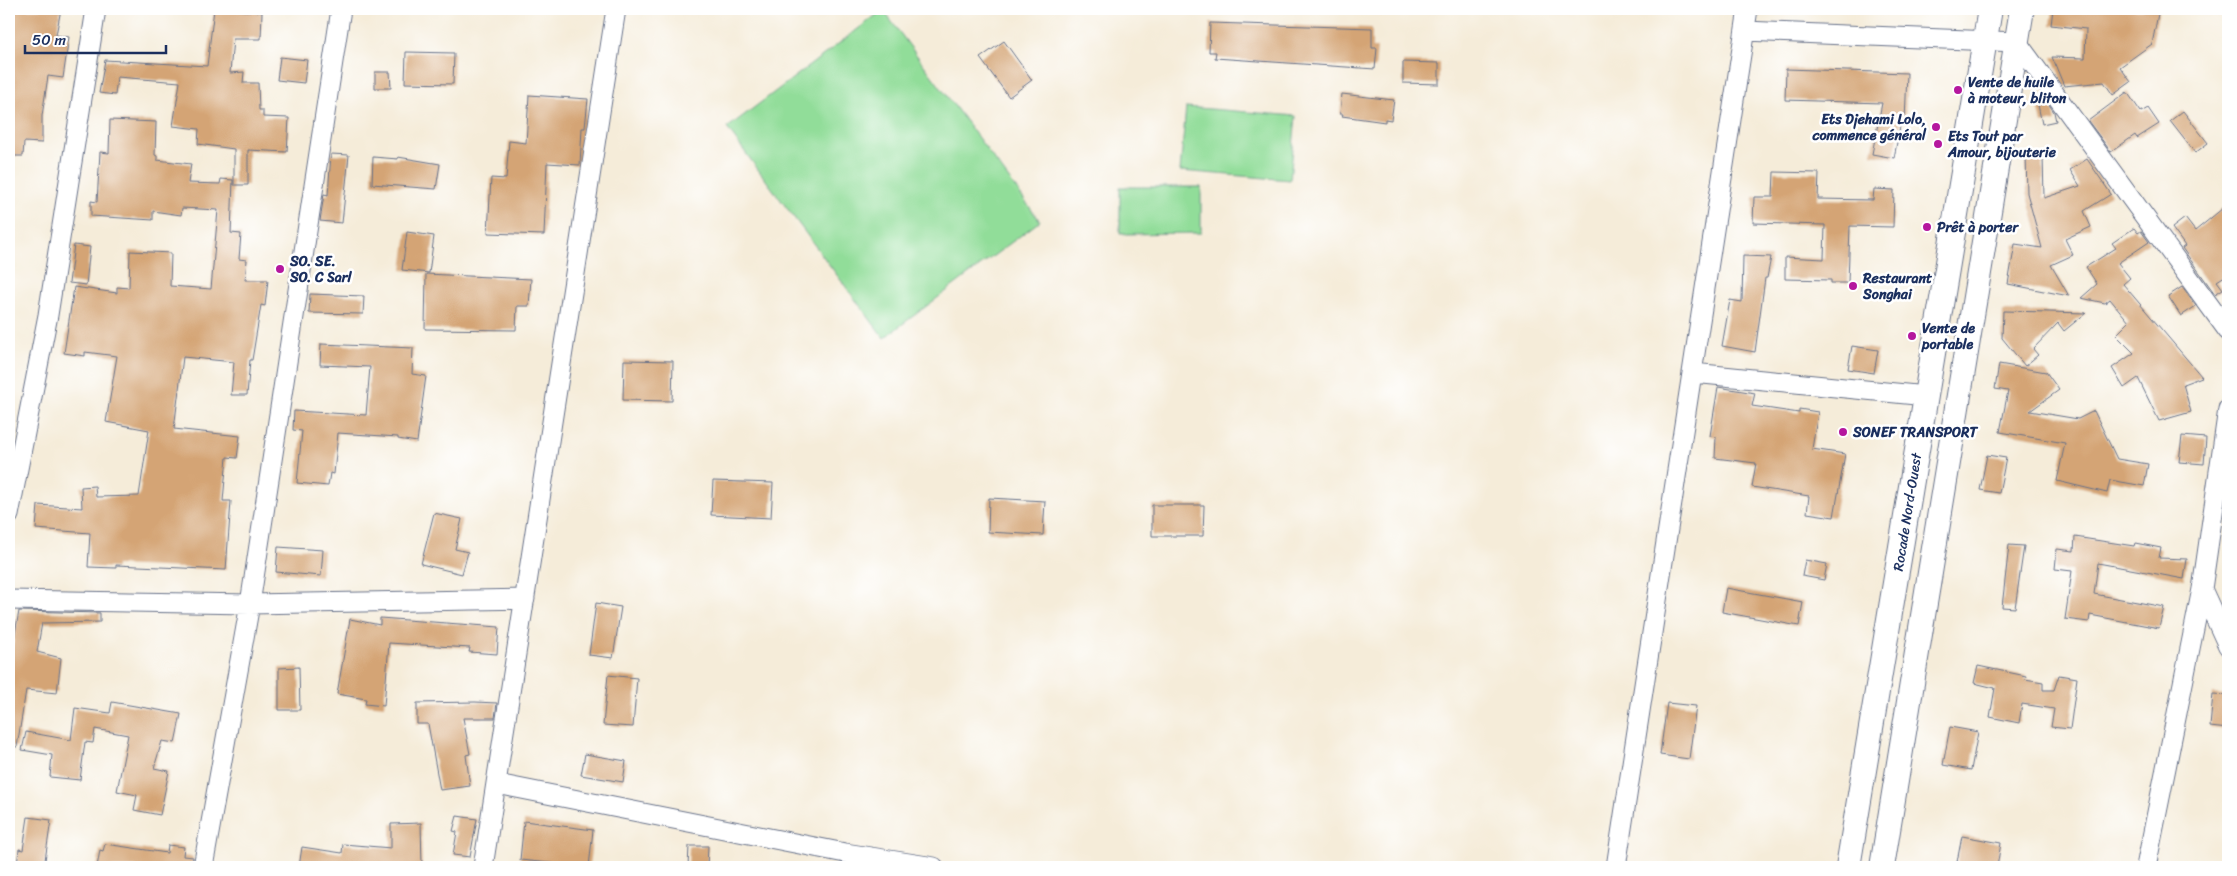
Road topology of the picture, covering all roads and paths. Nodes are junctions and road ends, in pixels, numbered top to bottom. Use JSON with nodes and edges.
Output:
{"nodes":[{"id":1,"x":96,"y":9,"type":"edge"},
{"id":2,"x":341,"y":9,"type":"edge"},
{"id":3,"x":616,"y":9,"type":"edge"},
{"id":4,"x":1748,"y":9,"type":"edge"},
{"id":5,"x":1990,"y":9,"type":"edge"},
{"id":6,"x":2022,"y":9,"type":"edge"},
{"id":7,"x":1745,"y":31,"type":"junction"},
{"id":8,"x":1983,"y":42,"type":"junction"},
{"id":9,"x":2017,"y":42,"type":"junction"},
{"id":10,"x":2228,"y":331,"type":"edge"},
{"id":11,"x":1692,"y":373,"type":"junction"},
{"id":12,"x":1926,"y":396,"type":"junction"},
{"id":13,"x":2228,"y":409,"type":"edge"},
{"id":14,"x":2225,"y":454,"type":"edge"},
{"id":15,"x":9,"y":515,"type":"edge"},
{"id":16,"x":2202,"y":589,"type":"junction"},
{"id":17,"x":525,"y":599,"type":"junction"},
{"id":18,"x":9,"y":600,"type":"edge"},
{"id":19,"x":250,"y":604,"type":"junction"},
{"id":20,"x":2228,"y":646,"type":"edge"},
{"id":21,"x":497,"y":784,"type":"junction"},
{"id":22,"x":844,"y":860,"type":"edge"},
{"id":23,"x":203,"y":867,"type":"edge"},
{"id":24,"x":482,"y":867,"type":"edge"},
{"id":25,"x":934,"y":867,"type":"edge"},
{"id":26,"x":1616,"y":867,"type":"edge"},
{"id":27,"x":1848,"y":867,"type":"edge"},
{"id":28,"x":1882,"y":867,"type":"edge"},
{"id":29,"x":2146,"y":867,"type":"edge"}],
"edges":[{"from":1,"to":15,"type":"street"},
{"from":2,"to":19,"type":"street"},
{"from":3,"to":17,"type":"street"},
{"from":4,"to":7,"type":"street"},
{"from":5,"to":8,"type":"main road","name":"Rocade Nord-Ouest"},
{"from":6,"to":9,"type":"main road"},
{"from":7,"to":8,"type":"street"},
{"from":7,"to":11,"type":"street"},
{"from":8,"to":9,"type":"street"},
{"from":8,"to":12,"type":"main road","name":"Rocade Nord-Ouest"},
{"from":9,"to":10,"type":"street"},
{"from":9,"to":28,"type":"main road"},
{"from":11,"to":12,"type":"street"},
{"from":11,"to":26,"type":"street"},
{"from":12,"to":27,"type":"main road","name":"Rocade Nord-Ouest"},
{"from":13,"to":14,"type":"street"},
{"from":14,"to":16,"type":"street"},
{"from":16,"to":20,"type":"street"},
{"from":16,"to":29,"type":"street"},
{"from":17,"to":19,"type":"street"},
{"from":17,"to":21,"type":"street"},
{"from":18,"to":19,"type":"street"},
{"from":19,"to":23,"type":"street"},
{"from":21,"to":22,"type":"street"},
{"from":21,"to":24,"type":"street"},
{"from":22,"to":25,"type":"street"}]}
